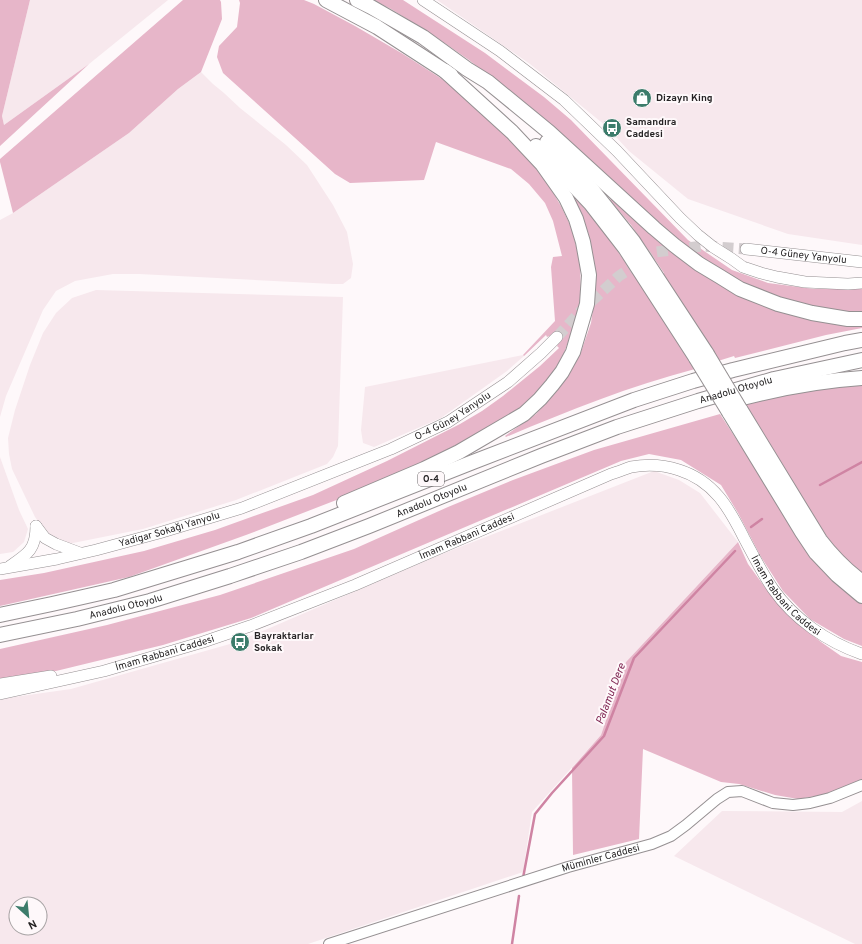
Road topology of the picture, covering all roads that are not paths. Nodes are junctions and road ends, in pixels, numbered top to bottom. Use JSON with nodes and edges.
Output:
{"nodes":[{"id":1,"x":326,"y":0,"type":"edge"},
{"id":2,"x":357,"y":0,"type":"edge"},
{"id":3,"x":423,"y":0,"type":"edge"},
{"id":4,"x":467,"y":69,"type":"junction"},
{"id":5,"x":445,"y":71,"type":"junction"},
{"id":6,"x":746,"y":249,"type":"tunnel mouth"},
{"id":7,"x":862,"y":262,"type":"edge"},
{"id":8,"x":862,"y":283,"type":"edge"},
{"id":9,"x":862,"y":319,"type":"edge"},
{"id":10,"x":557,"y":337,"type":"tunnel mouth"},
{"id":11,"x":862,"y":340,"type":"edge"},
{"id":12,"x":701,"y":356,"type":"junction"},
{"id":13,"x":862,"y":360,"type":"edge"},
{"id":14,"x":862,"y":378,"type":"edge"},
{"id":15,"x":734,"y":411,"type":"junction"},
{"id":16,"x":540,"y":456,"type":"junction"},
{"id":17,"x":334,"y":472,"type":"joint"},
{"id":18,"x":80,"y":553,"type":"junction"},
{"id":19,"x":4,"y":569,"type":"edge"},
{"id":20,"x":862,"y":582,"type":"edge"},
{"id":21,"x":114,"y":590,"type":"junction"},
{"id":22,"x":862,"y":596,"type":"edge"},
{"id":23,"x":0,"y":615,"type":"edge"},
{"id":24,"x":0,"y":635,"type":"edge"},
{"id":25,"x":862,"y":654,"type":"edge"},
{"id":26,"x":104,"y":671,"type":"junction"},
{"id":27,"x":0,"y":684,"type":"edge"},
{"id":28,"x":0,"y":694,"type":"edge"},
{"id":29,"x":862,"y":785,"type":"edge"},
{"id":30,"x":329,"y":944,"type":"edge"}],
"edges":[{"from":1,"to":5,"type":"highway"},
{"from":2,"to":4,"type":"highway"},
{"from":3,"to":8,"type":"main road"},
{"from":4,"to":9,"type":"highway"},
{"from":4,"to":12,"type":"highway"},
{"from":5,"to":12,"type":"highway"},
{"from":5,"to":21,"type":"highway"},
{"from":6,"to":7,"type":"main road","name":"O-4 Güney Yanyolu"},
{"from":10,"to":17,"type":"main road","name":"O-4 Güney Yanyolu"},
{"from":11,"to":21,"type":"highway","name":"Anadolu Otoyolu","number":"O-4"},
{"from":12,"to":15,"type":"highway","bridge":true},
{"from":13,"to":16,"type":"highway","name":"Anadolu Otoyolu","number":"O-4"},
{"from":14,"to":16,"type":"highway"},
{"from":15,"to":20,"type":"highway"},
{"from":15,"to":22,"type":"highway"},
{"from":16,"to":24,"type":"highway","name":"Anadolu Otoyolu","number":"O-4"},
{"from":17,"to":18,"type":"main road","name":"Yadigar Sokağı Yanyolu"},
{"from":18,"to":19,"type":"main road","name":"Yadigar Sokağı Yanyolu"},
{"from":18,"to":19,"type":"main road"},
{"from":21,"to":23,"type":"highway","name":"Anadolu Otoyolu","number":"O-4"},
{"from":25,"to":26,"type":"main road","name":"İmam Rabbani Caddesi"},
{"from":26,"to":27,"type":"main road"},
{"from":26,"to":28,"type":"main road","name":"İmam Rabbani Caddesi"},
{"from":29,"to":30,"type":"street","name":"Müminler Caddesi"}]}
